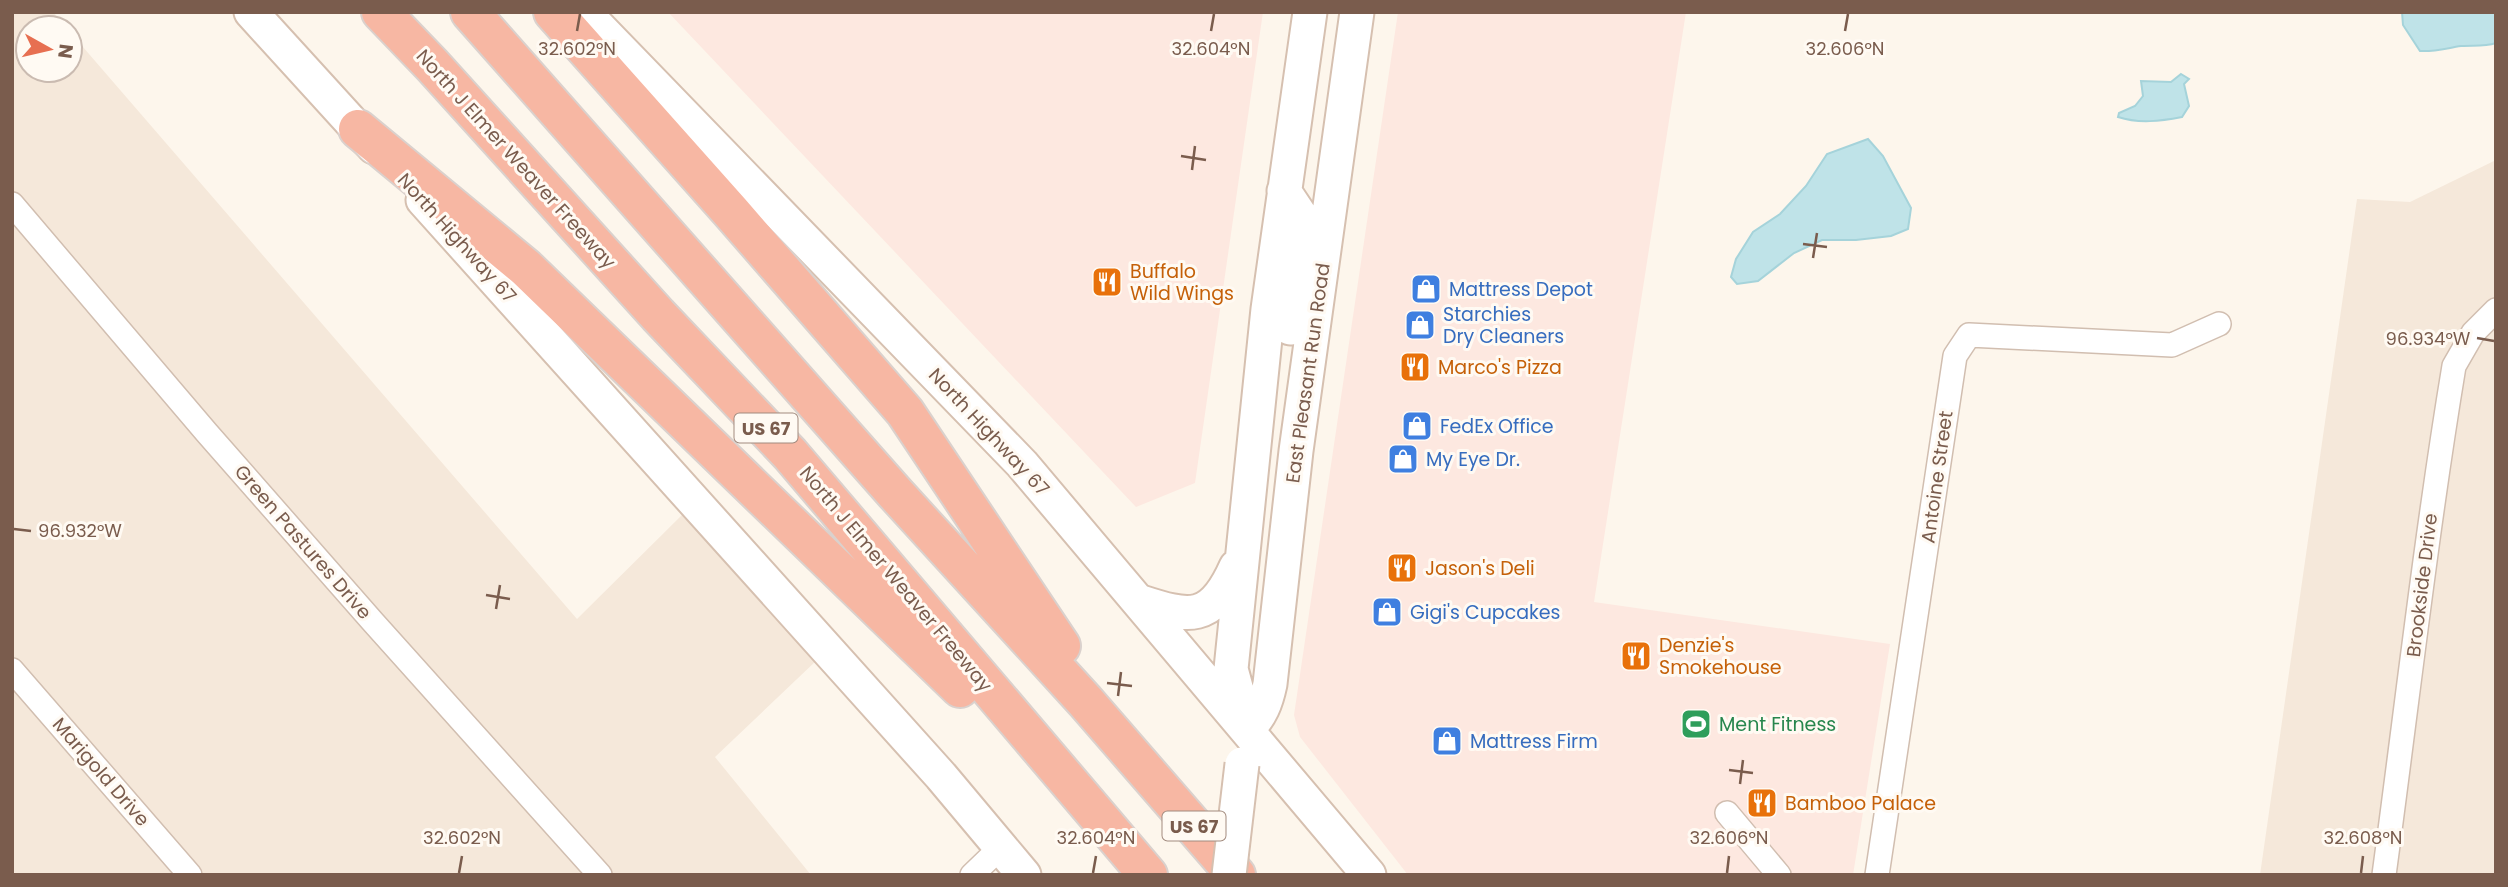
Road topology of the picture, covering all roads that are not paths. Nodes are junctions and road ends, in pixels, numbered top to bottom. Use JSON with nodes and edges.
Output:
{"nodes":[{"id":1,"x":251,"y":12,"type":"edge"},
{"id":2,"x":381,"y":12,"type":"edge"},
{"id":3,"x":470,"y":12,"type":"edge"},
{"id":4,"x":553,"y":12,"type":"edge"},
{"id":5,"x":584,"y":12,"type":"edge"},
{"id":6,"x":1310,"y":12,"type":"edge"},
{"id":7,"x":1321,"y":12,"type":"edge"},
{"id":8,"x":1355,"y":17,"type":"edge"},
{"id":9,"x":358,"y":129,"type":"junction"},
{"id":10,"x":1284,"y":191,"type":"junction"},
{"id":11,"x":1332,"y":191,"type":"junction"},
{"id":12,"x":12,"y":204,"type":"edge"},
{"id":13,"x":2496,"y":310,"type":"edge"},
{"id":14,"x":2219,"y":324,"type":"dead end"},
{"id":15,"x":1296,"y":451,"type":"junction"},
{"id":16,"x":1242,"y":555,"type":"junction"},
{"id":17,"x":1138,"y":601,"type":"junction"},
{"id":18,"x":12,"y":670,"type":"edge"},
{"id":19,"x":1248,"y":729,"type":"junction"},
{"id":20,"x":1152,"y":777,"type":"junction"},
{"id":21,"x":1727,"y":813,"type":"dead end"},
{"id":22,"x":1000,"y":848,"type":"junction"},
{"id":23,"x":1141,"y":867,"type":"edge"},
{"id":24,"x":190,"y":875,"type":"edge"},
{"id":25,"x":600,"y":875,"type":"edge"},
{"id":26,"x":972,"y":875,"type":"edge"},
{"id":27,"x":1024,"y":875,"type":"edge"},
{"id":28,"x":1229,"y":875,"type":"edge"},
{"id":29,"x":1236,"y":875,"type":"edge"},
{"id":30,"x":1369,"y":875,"type":"edge"},
{"id":31,"x":1780,"y":875,"type":"edge"},
{"id":32,"x":1877,"y":875,"type":"edge"},
{"id":33,"x":2384,"y":875,"type":"edge"}],
"edges":[{"from":1,"to":9,"type":"main road","name":"North Highway 67"},
{"from":2,"to":23,"type":"highway","name":"North J Elmer Weaver Freeway","number":"US 67"},
{"from":3,"to":20,"type":"highway","number":"US 67"},
{"from":4,"to":20,"type":"highway"},
{"from":5,"to":17,"type":"main road","name":"North Highway 67"},
{"from":6,"to":10,"type":"main road","name":"East Pleasant Run Road"},
{"from":7,"to":11,"type":"main road"},
{"from":8,"to":11,"type":"main road","name":"East Pleasant Run Road"},
{"from":9,"to":22,"type":"main road","name":"North Highway 67"},
{"from":9,"to":23,"type":"highway"},
{"from":10,"to":15,"type":"main road"},
{"from":10,"to":16,"type":"main road","name":"East Pleasant Run Road"},
{"from":11,"to":15,"type":"main road","name":"East Pleasant Run Road"},
{"from":12,"to":25,"type":"street","name":"Green Pastures Drive"},
{"from":13,"to":33,"type":"street","name":"Brookside Drive"},
{"from":14,"to":32,"type":"street","name":"Antoine Street"},
{"from":15,"to":19,"type":"main road","name":"East Pleasant Run Road"},
{"from":16,"to":17,"type":"main road"},
{"from":16,"to":19,"type":"main road","name":"East Pleasant Run Road"},
{"from":17,"to":19,"type":"main road","name":"North Highway 67"},
{"from":18,"to":24,"type":"street","name":"Marigold Drive"},
{"from":19,"to":28,"type":"main road","name":"East Pleasant Run Road","bridge":true},
{"from":19,"to":30,"type":"main road","name":"North Highway 67"},
{"from":20,"to":29,"type":"highway","number":"US 67"},
{"from":21,"to":31,"type":"street"},
{"from":22,"to":26,"type":"street"},
{"from":22,"to":27,"type":"main road","name":"North Highway 67"}]}
